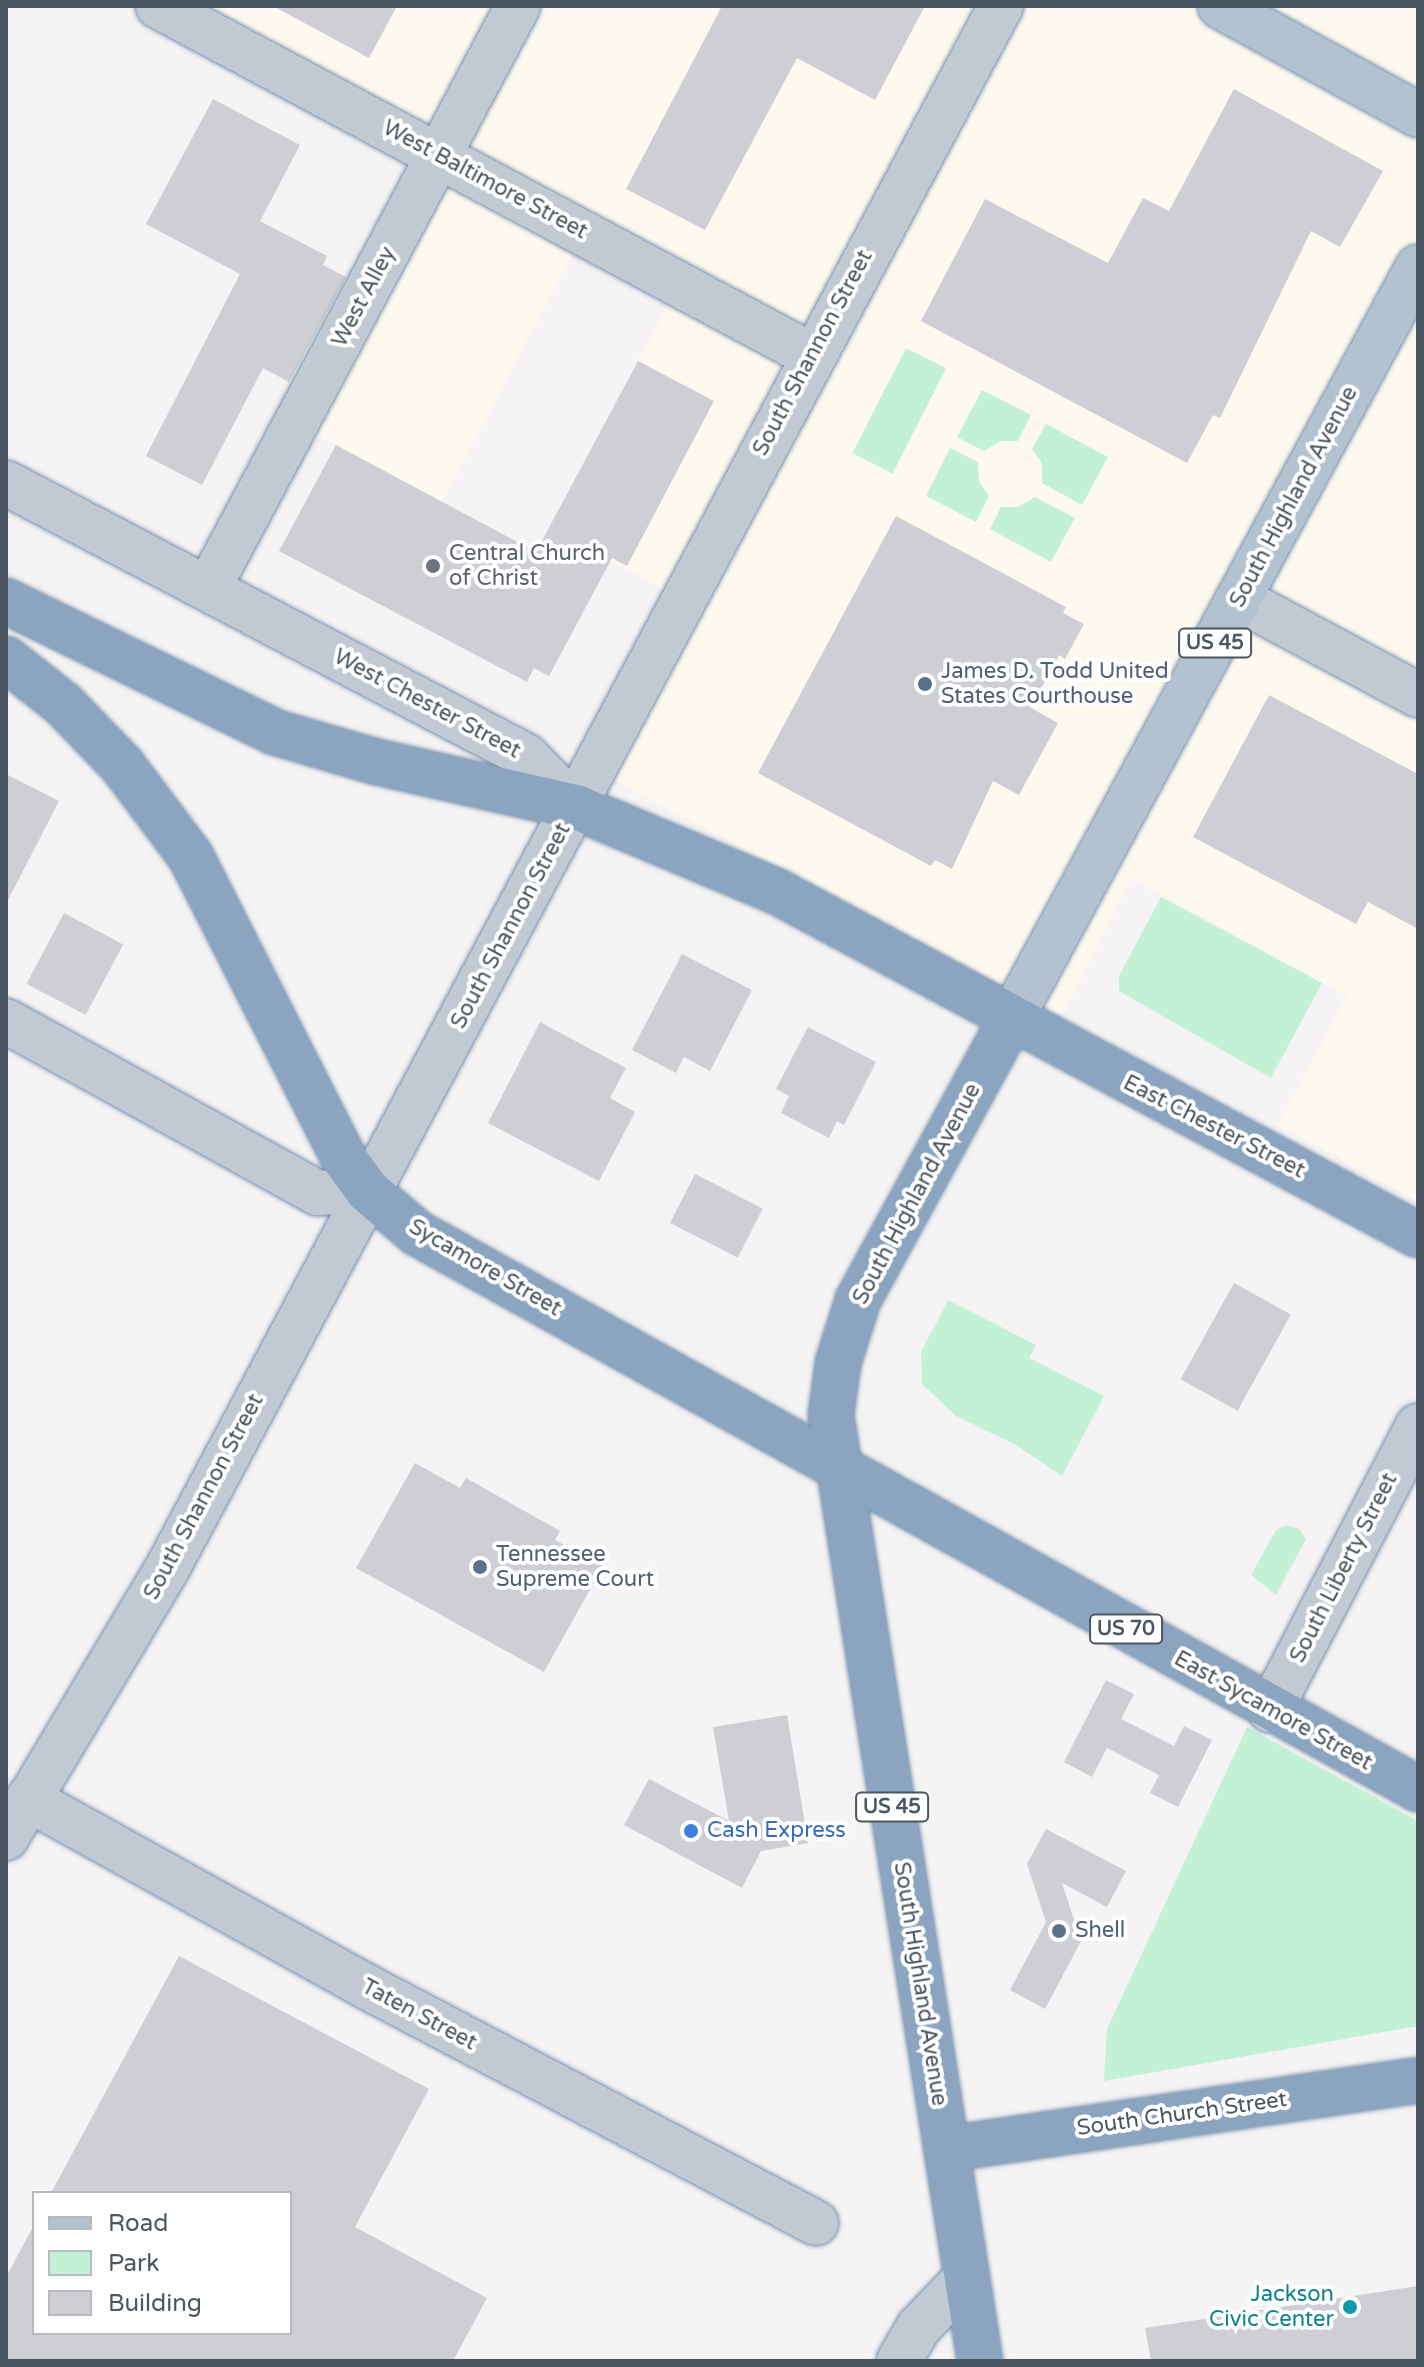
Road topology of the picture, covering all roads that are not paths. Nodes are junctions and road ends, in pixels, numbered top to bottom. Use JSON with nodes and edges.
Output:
{"nodes":[{"id":1,"x":158,"y":6,"type":"edge"},
{"id":2,"x":518,"y":6,"type":"edge"},
{"id":3,"x":1001,"y":6,"type":"edge"},
{"id":4,"x":1220,"y":6,"type":"edge"},
{"id":5,"x":1418,"y":115,"type":"edge"},
{"id":6,"x":439,"y":154,"type":"junction"},
{"id":7,"x":1418,"y":267,"type":"edge"},
{"id":8,"x":811,"y":355,"type":"junction"},
{"id":9,"x":6,"y":483,"type":"edge"},
{"id":10,"x":209,"y":587,"type":"junction"},
{"id":11,"x":1239,"y":599,"type":"junction"},
{"id":12,"x":6,"y":601,"type":"edge"},
{"id":13,"x":6,"y":659,"type":"edge"},
{"id":14,"x":1418,"y":695,"type":"edge"},
{"id":15,"x":576,"y":807,"type":"junction"},
{"id":16,"x":1011,"y":1019,"type":"junction"},
{"id":17,"x":6,"y":1021,"type":"edge"},
{"id":18,"x":368,"y":1191,"type":"junction"},
{"id":19,"x":1418,"y":1235,"type":"edge"},
{"id":20,"x":1418,"y":1426,"type":"edge"},
{"id":21,"x":837,"y":1465,"type":"junction"},
{"id":22,"x":1270,"y":1710,"type":"junction"},
{"id":23,"x":1418,"y":1789,"type":"edge"},
{"id":24,"x":28,"y":1799,"type":"junction"},
{"id":25,"x":6,"y":1838,"type":"edge"},
{"id":26,"x":1418,"y":2080,"type":"edge"},
{"id":27,"x":947,"y":2149,"type":"junction"},
{"id":28,"x":816,"y":2223,"type":"dead end"},
{"id":29,"x":967,"y":2277,"type":"junction"},
{"id":30,"x":899,"y":2361,"type":"edge"},
{"id":31,"x":980,"y":2361,"type":"edge"}],
"edges":[{"from":1,"to":6,"type":"street","name":"West Baltimore Street"},
{"from":2,"to":6,"type":"street","name":"West Alley"},
{"from":3,"to":8,"type":"street","name":"South Shannon Street"},
{"from":4,"to":5,"type":"main road"},
{"from":6,"to":8,"type":"street","name":"West Baltimore Street"},
{"from":6,"to":10,"type":"street","name":"West Alley"},
{"from":7,"to":11,"type":"main road","name":"South Highland Avenue","number":"US 45"},
{"from":8,"to":15,"type":"street","name":"South Shannon Street"},
{"from":9,"to":10,"type":"street","name":"West Chester Street"},
{"from":10,"to":15,"type":"street","name":"West Chester Street"},
{"from":11,"to":14,"type":"street"},
{"from":11,"to":16,"type":"main road","name":"South Highland Avenue","number":"US 45"},
{"from":12,"to":15,"type":"highway"},
{"from":13,"to":18,"type":"highway","name":"Sycamore Street"},
{"from":15,"to":16,"type":"highway","name":"West Chester Street"},
{"from":15,"to":18,"type":"street","name":"South Shannon Street"},
{"from":16,"to":19,"type":"highway","name":"East Chester Street"},
{"from":16,"to":21,"type":"highway","name":"South Highland Avenue","number":"US 45"},
{"from":17,"to":18,"type":"street"},
{"from":18,"to":21,"type":"highway","name":"Sycamore Street"},
{"from":18,"to":24,"type":"street","name":"South Shannon Street"},
{"from":20,"to":22,"type":"street","name":"South Liberty Street"},
{"from":21,"to":22,"type":"highway","name":"East Sycamore Street","number":"US 70"},
{"from":21,"to":27,"type":"highway","name":"South Highland Avenue","number":"US 45"},
{"from":22,"to":23,"type":"highway","name":"East Sycamore Street","number":"US 70"},
{"from":24,"to":25,"type":"street","name":"South Shannon Street"},
{"from":24,"to":28,"type":"street","name":"Taten Street"},
{"from":26,"to":27,"type":"highway","name":"South Church Street"},
{"from":27,"to":29,"type":"highway","name":"South Highland Avenue","number":"US 45"},
{"from":29,"to":30,"type":"street"},
{"from":29,"to":31,"type":"highway","name":"South Highland Avenue","number":"US 45"}]}
